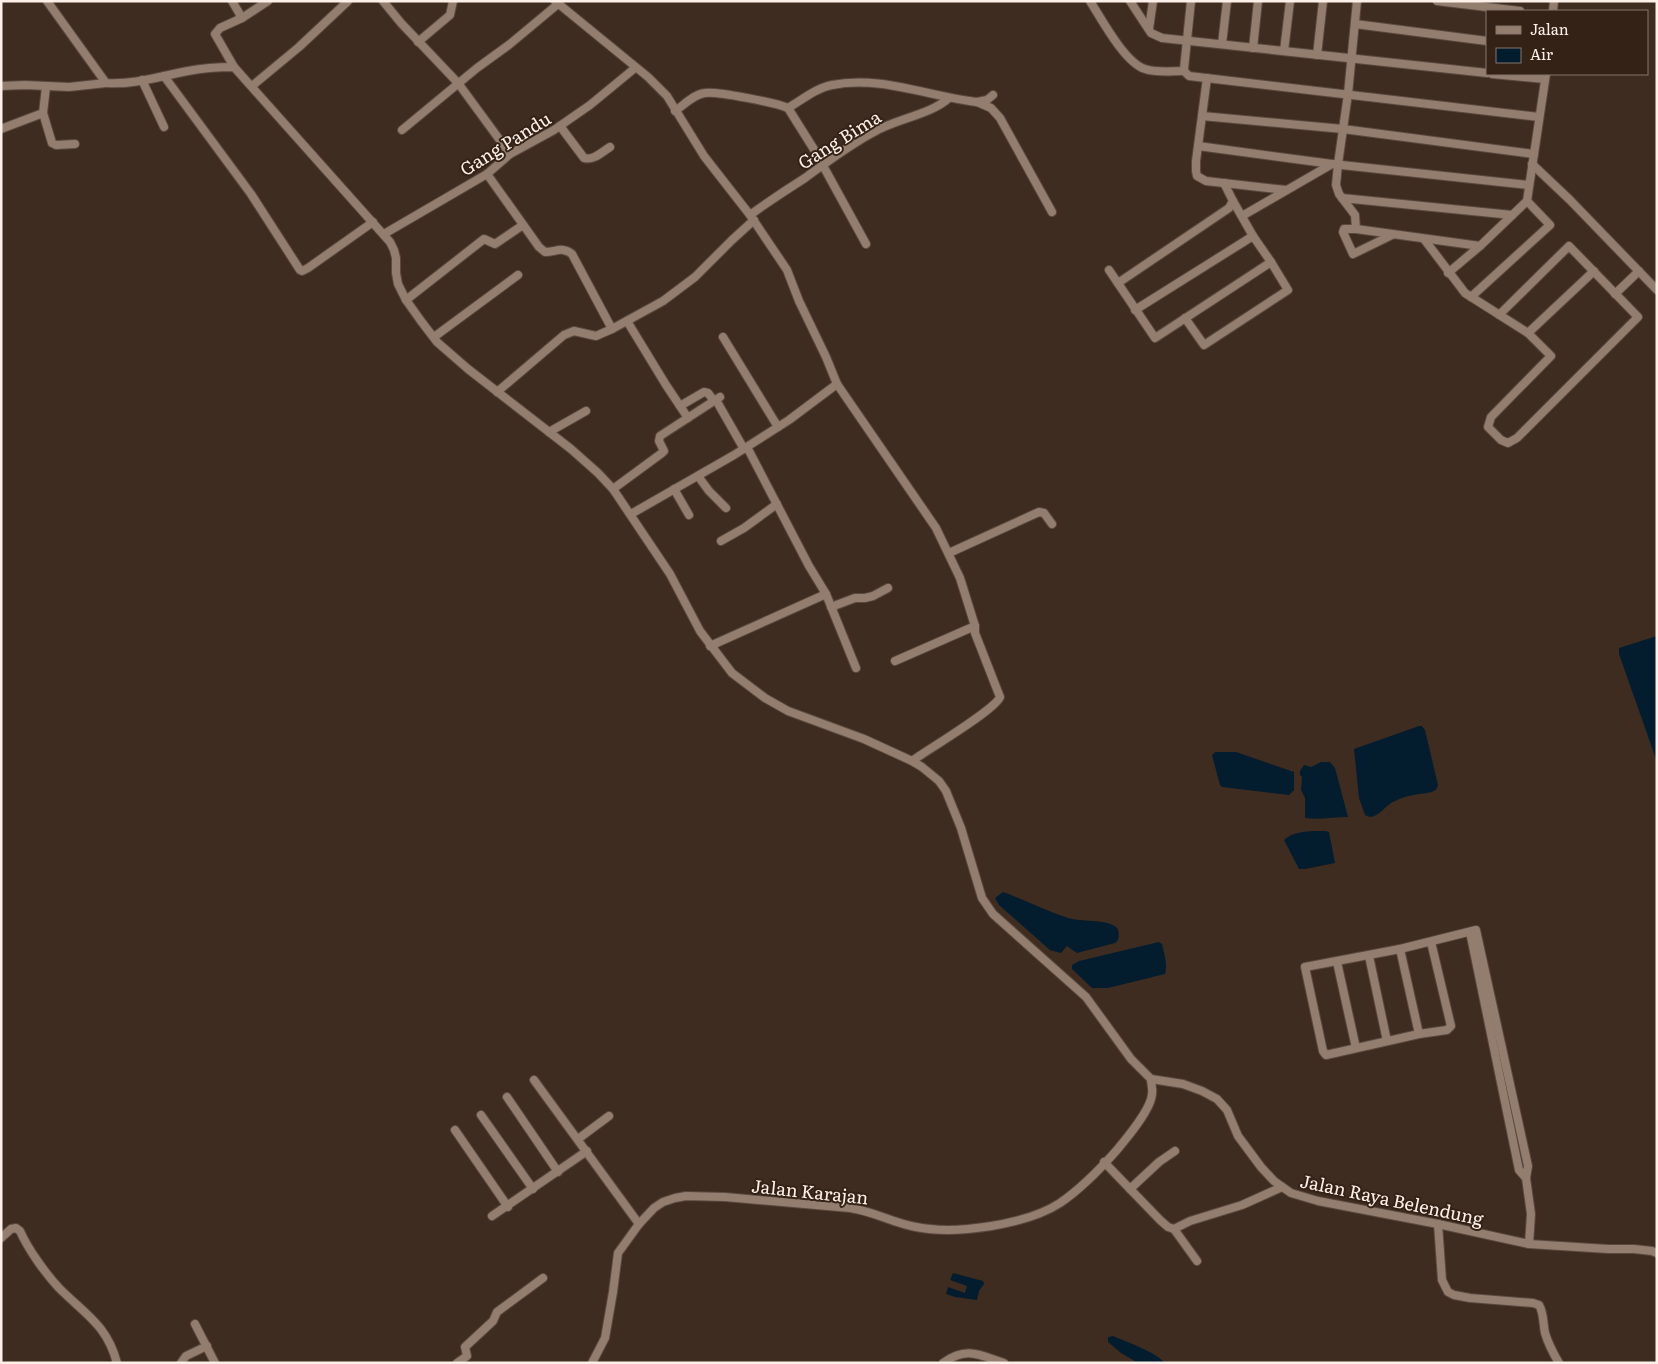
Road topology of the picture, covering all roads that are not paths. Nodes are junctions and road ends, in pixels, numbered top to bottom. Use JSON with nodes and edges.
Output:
{"nodes":[{"id":1,"x":47,"y":1,"type":"edge"},
{"id":2,"x":232,"y":1,"type":"edge"},
{"id":3,"x":268,"y":1,"type":"edge"},
{"id":4,"x":383,"y":1,"type":"edge"},
{"id":5,"x":453,"y":1,"type":"edge"},
{"id":6,"x":1090,"y":1,"type":"edge"},
{"id":7,"x":1130,"y":1,"type":"edge"},
{"id":8,"x":1153,"y":1,"type":"edge"},
{"id":9,"x":1191,"y":1,"type":"edge"},
{"id":10,"x":1227,"y":1,"type":"edge"},
{"id":11,"x":1258,"y":1,"type":"edge"},
{"id":12,"x":1290,"y":1,"type":"edge"},
{"id":13,"x":1323,"y":1,"type":"edge"},
{"id":14,"x":1357,"y":1,"type":"edge"},
{"id":15,"x":1437,"y":1,"type":"edge"},
{"id":16,"x":345,"y":2,"type":"edge"},
{"id":17,"x":557,"y":3,"type":"edge"},
{"id":18,"x":1512,"y":10,"type":"edge"},
{"id":19,"x":242,"y":18,"type":"junction"},
{"id":20,"x":1355,"y":24,"type":"junction"},
{"id":21,"x":1149,"y":29,"type":"junction"},
{"id":22,"x":1187,"y":39,"type":"junction"},
{"id":23,"x":1486,"y":41,"type":"edge"},
{"id":24,"x":418,"y":42,"type":"junction"},
{"id":25,"x":1222,"y":44,"type":"junction"},
{"id":26,"x":1253,"y":48,"type":"junction"},
{"id":27,"x":1284,"y":51,"type":"junction"},
{"id":28,"x":1317,"y":55,"type":"junction"},
{"id":29,"x":1352,"y":59,"type":"junction"},
{"id":30,"x":234,"y":67,"type":"junction"},
{"id":31,"x":636,"y":68,"type":"junction"},
{"id":32,"x":1184,"y":71,"type":"junction"},
{"id":33,"x":1486,"y":73,"type":"edge"},
{"id":34,"x":1510,"y":75,"type":"edge"},
{"id":35,"x":164,"y":76,"type":"junction"},
{"id":36,"x":1545,"y":77,"type":"edge"},
{"id":37,"x":1207,"y":78,"type":"junction"},
{"id":38,"x":142,"y":80,"type":"junction"},
{"id":39,"x":106,"y":83,"type":"junction"},
{"id":40,"x":458,"y":83,"type":"junction"},
{"id":41,"x":1,"y":86,"type":"edge"},
{"id":42,"x":252,"y":86,"type":"junction"},
{"id":43,"x":46,"y":87,"type":"junction"},
{"id":44,"x":993,"y":94,"type":"dead end"},
{"id":45,"x":1348,"y":94,"type":"junction"},
{"id":46,"x":949,"y":98,"type":"junction"},
{"id":47,"x":977,"y":102,"type":"junction"},
{"id":48,"x":788,"y":108,"type":"junction"},
{"id":49,"x":675,"y":111,"type":"junction"},
{"id":50,"x":43,"y":113,"type":"junction"},
{"id":51,"x":1202,"y":116,"type":"junction"},
{"id":52,"x":1539,"y":117,"type":"junction"},
{"id":53,"x":560,"y":126,"type":"junction"},
{"id":54,"x":164,"y":128,"type":"dead end"},
{"id":55,"x":1,"y":129,"type":"edge"},
{"id":56,"x":1343,"y":129,"type":"junction"},
{"id":57,"x":402,"y":130,"type":"dead end"},
{"id":58,"x":75,"y":144,"type":"dead end"},
{"id":59,"x":1198,"y":146,"type":"junction"},
{"id":60,"x":610,"y":148,"type":"dead end"},
{"id":61,"x":510,"y":154,"type":"junction"},
{"id":62,"x":1534,"y":154,"type":"junction"},
{"id":63,"x":822,"y":164,"type":"junction"},
{"id":64,"x":1335,"y":164,"type":"junction"},
{"id":65,"x":1532,"y":164,"type":"junction"},
{"id":66,"x":486,"y":174,"type":"junction"},
{"id":67,"x":1224,"y":183,"type":"junction"},
{"id":68,"x":1529,"y":185,"type":"junction"},
{"id":69,"x":1286,"y":190,"type":"junction"},
{"id":70,"x":1342,"y":198,"type":"junction"},
{"id":71,"x":1233,"y":201,"type":"junction"},
{"id":72,"x":1527,"y":201,"type":"junction"},
{"id":73,"x":1052,"y":212,"type":"dead end"},
{"id":74,"x":1512,"y":215,"type":"junction"},
{"id":75,"x":1242,"y":216,"type":"junction"},
{"id":76,"x":752,"y":217,"type":"junction"},
{"id":77,"x":373,"y":222,"type":"junction"},
{"id":78,"x":523,"y":225,"type":"junction"},
{"id":79,"x":1356,"y":230,"type":"junction"},
{"id":80,"x":384,"y":234,"type":"junction"},
{"id":81,"x":1392,"y":235,"type":"junction"},
{"id":82,"x":1252,"y":236,"type":"junction"},
{"id":83,"x":1424,"y":239,"type":"junction"},
{"id":84,"x":866,"y":244,"type":"dead end"},
{"id":85,"x":1480,"y":246,"type":"junction"},
{"id":86,"x":1353,"y":254,"type":"junction"},
{"id":87,"x":1344,"y":258,"type":"dead end"},
{"id":88,"x":1270,"y":262,"type":"junction"},
{"id":89,"x":1109,"y":270,"type":"dead end"},
{"id":90,"x":1594,"y":271,"type":"junction"},
{"id":91,"x":1638,"y":272,"type":"junction"},
{"id":92,"x":1448,"y":273,"type":"junction"},
{"id":93,"x":518,"y":275,"type":"dead end"},
{"id":94,"x":1118,"y":283,"type":"junction"},
{"id":95,"x":1657,"y":290,"type":"edge"},
{"id":96,"x":1615,"y":294,"type":"junction"},
{"id":97,"x":1471,"y":298,"type":"junction"},
{"id":98,"x":406,"y":300,"type":"junction"},
{"id":99,"x":1135,"y":310,"type":"junction"},
{"id":100,"x":1499,"y":315,"type":"junction"},
{"id":101,"x":1185,"y":318,"type":"junction"},
{"id":102,"x":627,"y":320,"type":"junction"},
{"id":103,"x":612,"y":329,"type":"junction"},
{"id":104,"x":1528,"y":333,"type":"junction"},
{"id":105,"x":434,"y":337,"type":"junction"},
{"id":106,"x":723,"y":338,"type":"dead end"},
{"id":107,"x":837,"y":384,"type":"junction"},
{"id":108,"x":497,"y":392,"type":"junction"},
{"id":109,"x":717,"y":399,"type":"junction"},
{"id":110,"x":680,"y":406,"type":"junction"},
{"id":111,"x":586,"y":412,"type":"dead end"},
{"id":112,"x":688,"y":418,"type":"junction"},
{"id":113,"x":778,"y":427,"type":"junction"},
{"id":114,"x":549,"y":432,"type":"junction"},
{"id":115,"x":746,"y":448,"type":"junction"},
{"id":116,"x":698,"y":476,"type":"junction"},
{"id":117,"x":613,"y":489,"type":"junction"},
{"id":118,"x":674,"y":489,"type":"junction"},
{"id":119,"x":778,"y":504,"type":"junction"},
{"id":120,"x":726,"y":508,"type":"dead end"},
{"id":121,"x":631,"y":514,"type":"junction"},
{"id":122,"x":689,"y":515,"type":"dead end"},
{"id":123,"x":1052,"y":524,"type":"dead end"},
{"id":124,"x":720,"y":540,"type":"dead end"},
{"id":125,"x":949,"y":553,"type":"junction"},
{"id":126,"x":888,"y":588,"type":"dead end"},
{"id":127,"x":826,"y":594,"type":"junction"},
{"id":128,"x":831,"y":607,"type":"junction"},
{"id":129,"x":974,"y":626,"type":"junction"},
{"id":130,"x":710,"y":646,"type":"junction"},
{"id":131,"x":895,"y":661,"type":"dead end"},
{"id":132,"x":856,"y":668,"type":"dead end"},
{"id":133,"x":912,"y":761,"type":"junction"},
{"id":134,"x":1431,"y":942,"type":"junction"},
{"id":135,"x":1400,"y":949,"type":"junction"},
{"id":136,"x":1369,"y":956,"type":"junction"},
{"id":137,"x":1337,"y":962,"type":"junction"},
{"id":138,"x":1419,"y":1034,"type":"junction"},
{"id":139,"x":1387,"y":1041,"type":"junction"},
{"id":140,"x":1356,"y":1048,"type":"junction"},
{"id":141,"x":1151,"y":1079,"type":"junction"},
{"id":142,"x":534,"y":1080,"type":"dead end"},
{"id":143,"x":507,"y":1097,"type":"dead end"},
{"id":144,"x":481,"y":1115,"type":"dead end"},
{"id":145,"x":609,"y":1116,"type":"dead end"},
{"id":146,"x":455,"y":1130,"type":"dead end"},
{"id":147,"x":578,"y":1139,"type":"junction"},
{"id":148,"x":587,"y":1151,"type":"junction"},
{"id":149,"x":1174,"y":1151,"type":"dead end"},
{"id":150,"x":1104,"y":1162,"type":"junction"},
{"id":151,"x":558,"y":1172,"type":"junction"},
{"id":152,"x":1282,"y":1187,"type":"junction"},
{"id":153,"x":533,"y":1189,"type":"junction"},
{"id":154,"x":1130,"y":1189,"type":"junction"},
{"id":155,"x":508,"y":1207,"type":"junction"},
{"id":156,"x":492,"y":1216,"type":"dead end"},
{"id":157,"x":639,"y":1224,"type":"junction"},
{"id":158,"x":1438,"y":1224,"type":"junction"},
{"id":159,"x":1174,"y":1229,"type":"junction"},
{"id":160,"x":1,"y":1238,"type":"edge"},
{"id":161,"x":1529,"y":1244,"type":"junction"},
{"id":162,"x":1657,"y":1253,"type":"edge"},
{"id":163,"x":1197,"y":1261,"type":"dead end"},
{"id":164,"x":543,"y":1278,"type":"dead end"},
{"id":165,"x":195,"y":1324,"type":"dead end"},
{"id":166,"x":207,"y":1346,"type":"junction"},
{"id":167,"x":956,"y":1359,"type":"edge"},
{"id":168,"x":991,"y":1360,"type":"edge"},
{"id":169,"x":117,"y":1363,"type":"edge"},
{"id":170,"x":181,"y":1363,"type":"edge"},
{"id":171,"x":215,"y":1363,"type":"edge"},
{"id":172,"x":456,"y":1363,"type":"edge"},
{"id":173,"x":592,"y":1363,"type":"edge"},
{"id":174,"x":943,"y":1363,"type":"edge"},
{"id":175,"x":1004,"y":1363,"type":"edge"},
{"id":176,"x":1558,"y":1363,"type":"edge"}],
"edges":[{"from":1,"to":39,"type":"street"},
{"from":2,"to":19,"type":"street"},
{"from":3,"to":19,"type":"street"},
{"from":4,"to":24,"type":"street"},
{"from":5,"to":24,"type":"street"},
{"from":6,"to":32,"type":"street"},
{"from":7,"to":21,"type":"street"},
{"from":8,"to":21,"type":"street"},
{"from":9,"to":22,"type":"street"},
{"from":10,"to":25,"type":"street"},
{"from":11,"to":26,"type":"street"},
{"from":12,"to":27,"type":"street"},
{"from":13,"to":28,"type":"street"},
{"from":14,"to":20,"type":"street"},
{"from":15,"to":18,"type":"street"},
{"from":16,"to":42,"type":"street"},
{"from":17,"to":31,"type":"street"},
{"from":17,"to":40,"type":"street"},
{"from":19,"to":30,"type":"street"},
{"from":20,"to":23,"type":"street"},
{"from":20,"to":29,"type":"street"},
{"from":21,"to":22,"type":"street"},
{"from":22,"to":25,"type":"street"},
{"from":22,"to":32,"type":"street"},
{"from":24,"to":40,"type":"street"},
{"from":25,"to":26,"type":"street"},
{"from":26,"to":27,"type":"street"},
{"from":27,"to":28,"type":"street"},
{"from":28,"to":29,"type":"street"},
{"from":29,"to":33,"type":"street"},
{"from":29,"to":45,"type":"street"},
{"from":30,"to":35,"type":"street"},
{"from":30,"to":42,"type":"street"},
{"from":31,"to":49,"type":"street"},
{"from":31,"to":53,"type":"street","name":"Gang Pandu"},
{"from":32,"to":37,"type":"street"},
{"from":34,"to":36,"type":"street"},
{"from":35,"to":38,"type":"street"},
{"from":35,"to":77,"type":"street"},
{"from":36,"to":52,"type":"street"},
{"from":37,"to":45,"type":"street"},
{"from":37,"to":51,"type":"street"},
{"from":38,"to":39,"type":"street"},
{"from":38,"to":54,"type":"street"},
{"from":39,"to":43,"type":"street"},
{"from":40,"to":57,"type":"street"},
{"from":40,"to":61,"type":"street"},
{"from":41,"to":43,"type":"street"},
{"from":42,"to":77,"type":"street"},
{"from":43,"to":50,"type":"street"},
{"from":44,"to":47,"type":"street"},
{"from":45,"to":52,"type":"street"},
{"from":45,"to":56,"type":"street"},
{"from":46,"to":47,"type":"street"},
{"from":46,"to":48,"type":"street"},
{"from":46,"to":63,"type":"street","name":"Gang Bima"},
{"from":47,"to":73,"type":"street"},
{"from":48,"to":49,"type":"street"},
{"from":48,"to":63,"type":"street"},
{"from":49,"to":76,"type":"street"},
{"from":50,"to":55,"type":"street"},
{"from":50,"to":58,"type":"street"},
{"from":51,"to":56,"type":"street"},
{"from":51,"to":59,"type":"street"},
{"from":52,"to":62,"type":"street"},
{"from":53,"to":60,"type":"street"},
{"from":53,"to":61,"type":"street","name":"Gang Pandu"},
{"from":56,"to":62,"type":"street"},
{"from":56,"to":64,"type":"street"},
{"from":59,"to":64,"type":"street"},
{"from":59,"to":67,"type":"street"},
{"from":61,"to":66,"type":"street","name":"Gang Pandu"},
{"from":62,"to":65,"type":"street"},
{"from":63,"to":76,"type":"street","name":"Gang Bima"},
{"from":63,"to":84,"type":"street"},
{"from":64,"to":68,"type":"street"},
{"from":64,"to":69,"type":"street"},
{"from":64,"to":70,"type":"street"},
{"from":65,"to":68,"type":"street"},
{"from":65,"to":91,"type":"street"},
{"from":66,"to":78,"type":"street"},
{"from":66,"to":80,"type":"street","name":"Gang Pandu"},
{"from":67,"to":69,"type":"street"},
{"from":67,"to":71,"type":"street"},
{"from":68,"to":72,"type":"street"},
{"from":69,"to":75,"type":"street"},
{"from":70,"to":74,"type":"street"},
{"from":70,"to":79,"type":"street"},
{"from":71,"to":75,"type":"street"},
{"from":71,"to":94,"type":"street"},
{"from":72,"to":74,"type":"street"},
{"from":72,"to":97,"type":"street"},
{"from":74,"to":85,"type":"street"},
{"from":75,"to":82,"type":"street"},
{"from":76,"to":102,"type":"street","name":"Gang Bima"},
{"from":76,"to":107,"type":"street"},
{"from":77,"to":80,"type":"street"},
{"from":78,"to":98,"type":"street"},
{"from":78,"to":103,"type":"street"},
{"from":79,"to":81,"type":"street"},
{"from":79,"to":86,"type":"street"},
{"from":80,"to":98,"type":"street"},
{"from":81,"to":83,"type":"street"},
{"from":81,"to":86,"type":"street"},
{"from":82,"to":88,"type":"street"},
{"from":82,"to":99,"type":"street"},
{"from":83,"to":85,"type":"street"},
{"from":83,"to":92,"type":"street"},
{"from":85,"to":92,"type":"street"},
{"from":86,"to":87,"type":"street"},
{"from":88,"to":101,"type":"street"},
{"from":88,"to":101,"type":"street"},
{"from":89,"to":94,"type":"street"},
{"from":90,"to":96,"type":"street"},
{"from":90,"to":100,"type":"street"},
{"from":90,"to":104,"type":"street"},
{"from":91,"to":95,"type":"street"},
{"from":91,"to":96,"type":"street"},
{"from":92,"to":97,"type":"street"},
{"from":93,"to":105,"type":"street"},
{"from":94,"to":99,"type":"street"},
{"from":96,"to":104,"type":"street"},
{"from":97,"to":100,"type":"street"},
{"from":98,"to":105,"type":"street"},
{"from":99,"to":101,"type":"street"},
{"from":100,"to":104,"type":"street"},
{"from":102,"to":103,"type":"street","name":"Gang Bima"},
{"from":102,"to":110,"type":"street"},
{"from":103,"to":108,"type":"street","name":"Gang Bima"},
{"from":105,"to":108,"type":"street"},
{"from":106,"to":113,"type":"street"},
{"from":107,"to":113,"type":"street"},
{"from":107,"to":125,"type":"street"},
{"from":108,"to":114,"type":"street"},
{"from":109,"to":110,"type":"street"},
{"from":109,"to":112,"type":"street"},
{"from":109,"to":115,"type":"street"},
{"from":110,"to":112,"type":"street"},
{"from":111,"to":114,"type":"street"},
{"from":112,"to":117,"type":"street"},
{"from":113,"to":115,"type":"street"},
{"from":114,"to":117,"type":"street"},
{"from":115,"to":116,"type":"street"},
{"from":115,"to":119,"type":"street"},
{"from":116,"to":118,"type":"street"},
{"from":116,"to":120,"type":"street"},
{"from":117,"to":121,"type":"street"},
{"from":118,"to":121,"type":"street"},
{"from":118,"to":122,"type":"street"},
{"from":119,"to":124,"type":"street"},
{"from":119,"to":127,"type":"street"},
{"from":121,"to":130,"type":"street"},
{"from":123,"to":125,"type":"street"},
{"from":125,"to":129,"type":"street"},
{"from":126,"to":128,"type":"street"},
{"from":127,"to":128,"type":"street"},
{"from":127,"to":130,"type":"street"},
{"from":128,"to":132,"type":"street"},
{"from":129,"to":131,"type":"street"},
{"from":129,"to":133,"type":"street"},
{"from":130,"to":133,"type":"street"},
{"from":133,"to":141,"type":"street"},
{"from":134,"to":135,"type":"street"},
{"from":134,"to":138,"type":"street"},
{"from":134,"to":161,"type":"street"},
{"from":135,"to":136,"type":"street"},
{"from":135,"to":138,"type":"street"},
{"from":136,"to":137,"type":"street"},
{"from":136,"to":139,"type":"street"},
{"from":137,"to":140,"type":"street"},
{"from":137,"to":140,"type":"street"},
{"from":138,"to":139,"type":"street"},
{"from":139,"to":140,"type":"street"},
{"from":141,"to":150,"type":"street","name":"Jalan Karajan"},
{"from":141,"to":152,"type":"street","name":"Jalan Raya Belendung"},
{"from":142,"to":147,"type":"street"},
{"from":143,"to":151,"type":"street"},
{"from":144,"to":153,"type":"street"},
{"from":145,"to":147,"type":"street"},
{"from":146,"to":155,"type":"street"},
{"from":147,"to":148,"type":"street"},
{"from":148,"to":151,"type":"street"},
{"from":148,"to":157,"type":"street"},
{"from":149,"to":154,"type":"street"},
{"from":150,"to":154,"type":"street"},
{"from":150,"to":157,"type":"street","name":"Jalan Karajan"},
{"from":151,"to":153,"type":"street"},
{"from":152,"to":158,"type":"street","name":"Jalan Raya Belendung"},
{"from":152,"to":159,"type":"street"},
{"from":153,"to":155,"type":"street"},
{"from":154,"to":159,"type":"street"},
{"from":155,"to":156,"type":"street"},
{"from":157,"to":173,"type":"street","name":"Jalan Karajan"},
{"from":158,"to":161,"type":"street","name":"Jalan Raya Belendung"},
{"from":158,"to":176,"type":"street"},
{"from":159,"to":163,"type":"street"},
{"from":160,"to":169,"type":"street"},
{"from":161,"to":162,"type":"street","name":"Jalan Raya Belendung"},
{"from":164,"to":172,"type":"street"},
{"from":165,"to":166,"type":"street"},
{"from":166,"to":170,"type":"street"},
{"from":166,"to":171,"type":"street"},
{"from":167,"to":168,"type":"street"},
{"from":167,"to":174,"type":"street"},
{"from":168,"to":175,"type":"street"}]}
